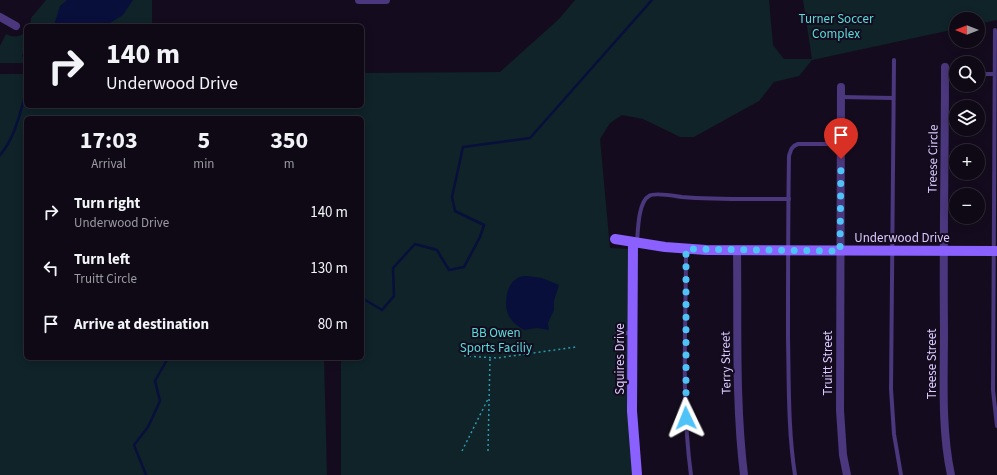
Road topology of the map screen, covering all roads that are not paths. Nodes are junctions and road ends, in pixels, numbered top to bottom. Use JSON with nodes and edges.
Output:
{"nodes":[{"id":1,"x":359,"y":0,"type":"edge"},
{"id":2,"x":380,"y":0,"type":"edge"},
{"id":3,"x":0,"y":17,"type":"edge"},
{"id":4,"x":16,"y":26,"type":"dead end"},
{"id":5,"x":994,"y":30,"type":"dead end"},
{"id":6,"x":894,"y":60,"type":"dead end"},
{"id":7,"x":946,"y":70,"type":"joint"},
{"id":8,"x":949,"y":71,"type":"edge"},
{"id":9,"x":985,"y":74,"type":"edge"},
{"id":10,"x":994,"y":74,"type":"junction"},
{"id":11,"x":841,"y":87,"type":"dead end"},
{"id":12,"x":841,"y":97,"type":"junction"},
{"id":13,"x":893,"y":98,"type":"junction"},
{"id":14,"x":841,"y":144,"type":"junction"},
{"id":15,"x":789,"y":200,"type":"junction"},
{"id":16,"x":615,"y":240,"type":"dead end"},
{"id":17,"x":635,"y":243,"type":"junction"},
{"id":18,"x":686,"y":249,"type":"junction"},
{"id":19,"x":737,"y":250,"type":"junction"},
{"id":20,"x":788,"y":250,"type":"junction"},
{"id":21,"x":840,"y":251,"type":"junction"},
{"id":22,"x":892,"y":251,"type":"junction"},
{"id":23,"x":996,"y":251,"type":"edge"},
{"id":24,"x":944,"y":252,"type":"junction"},
{"id":25,"x":617,"y":333,"type":"dead end"},
{"id":26,"x":633,"y":333,"type":"junction"},
{"id":27,"x":997,"y":426,"type":"edge"},
{"id":28,"x":638,"y":475,"type":"edge"},
{"id":29,"x":691,"y":475,"type":"edge"},
{"id":30,"x":744,"y":475,"type":"edge"},
{"id":31,"x":795,"y":475,"type":"edge"},
{"id":32,"x":847,"y":475,"type":"edge"},
{"id":33,"x":901,"y":475,"type":"edge"},
{"id":34,"x":951,"y":475,"type":"edge"}],
"edges":[{"from":1,"to":2,"type":"street"},
{"from":3,"to":4,"type":"street"},
{"from":5,"to":10,"type":"lane"},
{"from":6,"to":13,"type":"lane"},
{"from":7,"to":8,"type":"lane"},
{"from":7,"to":24,"type":"street","name":"Treese Circle"},
{"from":9,"to":10,"type":"lane"},
{"from":10,"to":23,"type":"lane"},
{"from":11,"to":12,"type":"street","name":"Truitt Street"},
{"from":12,"to":13,"type":"lane"},
{"from":12,"to":14,"type":"street","name":"Truitt Street"},
{"from":13,"to":22,"type":"lane"},
{"from":14,"to":15,"type":"lane"},
{"from":14,"to":21,"type":"street","name":"Truitt Street"},
{"from":15,"to":17,"type":"lane"},
{"from":15,"to":20,"type":"lane"},
{"from":16,"to":17,"type":"street","name":"Underwood Drive"},
{"from":17,"to":18,"type":"street","name":"Underwood Drive"},
{"from":17,"to":26,"type":"street","name":"Squires Drive"},
{"from":18,"to":19,"type":"street","name":"Underwood Drive"},
{"from":18,"to":29,"type":"lane"},
{"from":19,"to":20,"type":"street","name":"Underwood Drive"},
{"from":19,"to":30,"type":"street","name":"Terry Street"},
{"from":20,"to":21,"type":"street","name":"Underwood Drive"},
{"from":20,"to":31,"type":"lane"},
{"from":21,"to":22,"type":"street","name":"Underwood Drive"},
{"from":21,"to":32,"type":"street","name":"Truitt Street"},
{"from":22,"to":24,"type":"street","name":"Underwood Drive"},
{"from":22,"to":33,"type":"lane"},
{"from":23,"to":24,"type":"street","name":"Underwood Drive"},
{"from":23,"to":27,"type":"lane"},
{"from":24,"to":34,"type":"street","name":"Treese Street"},
{"from":25,"to":26,"type":"lane"},
{"from":26,"to":28,"type":"street","name":"Squires Drive"}]}
